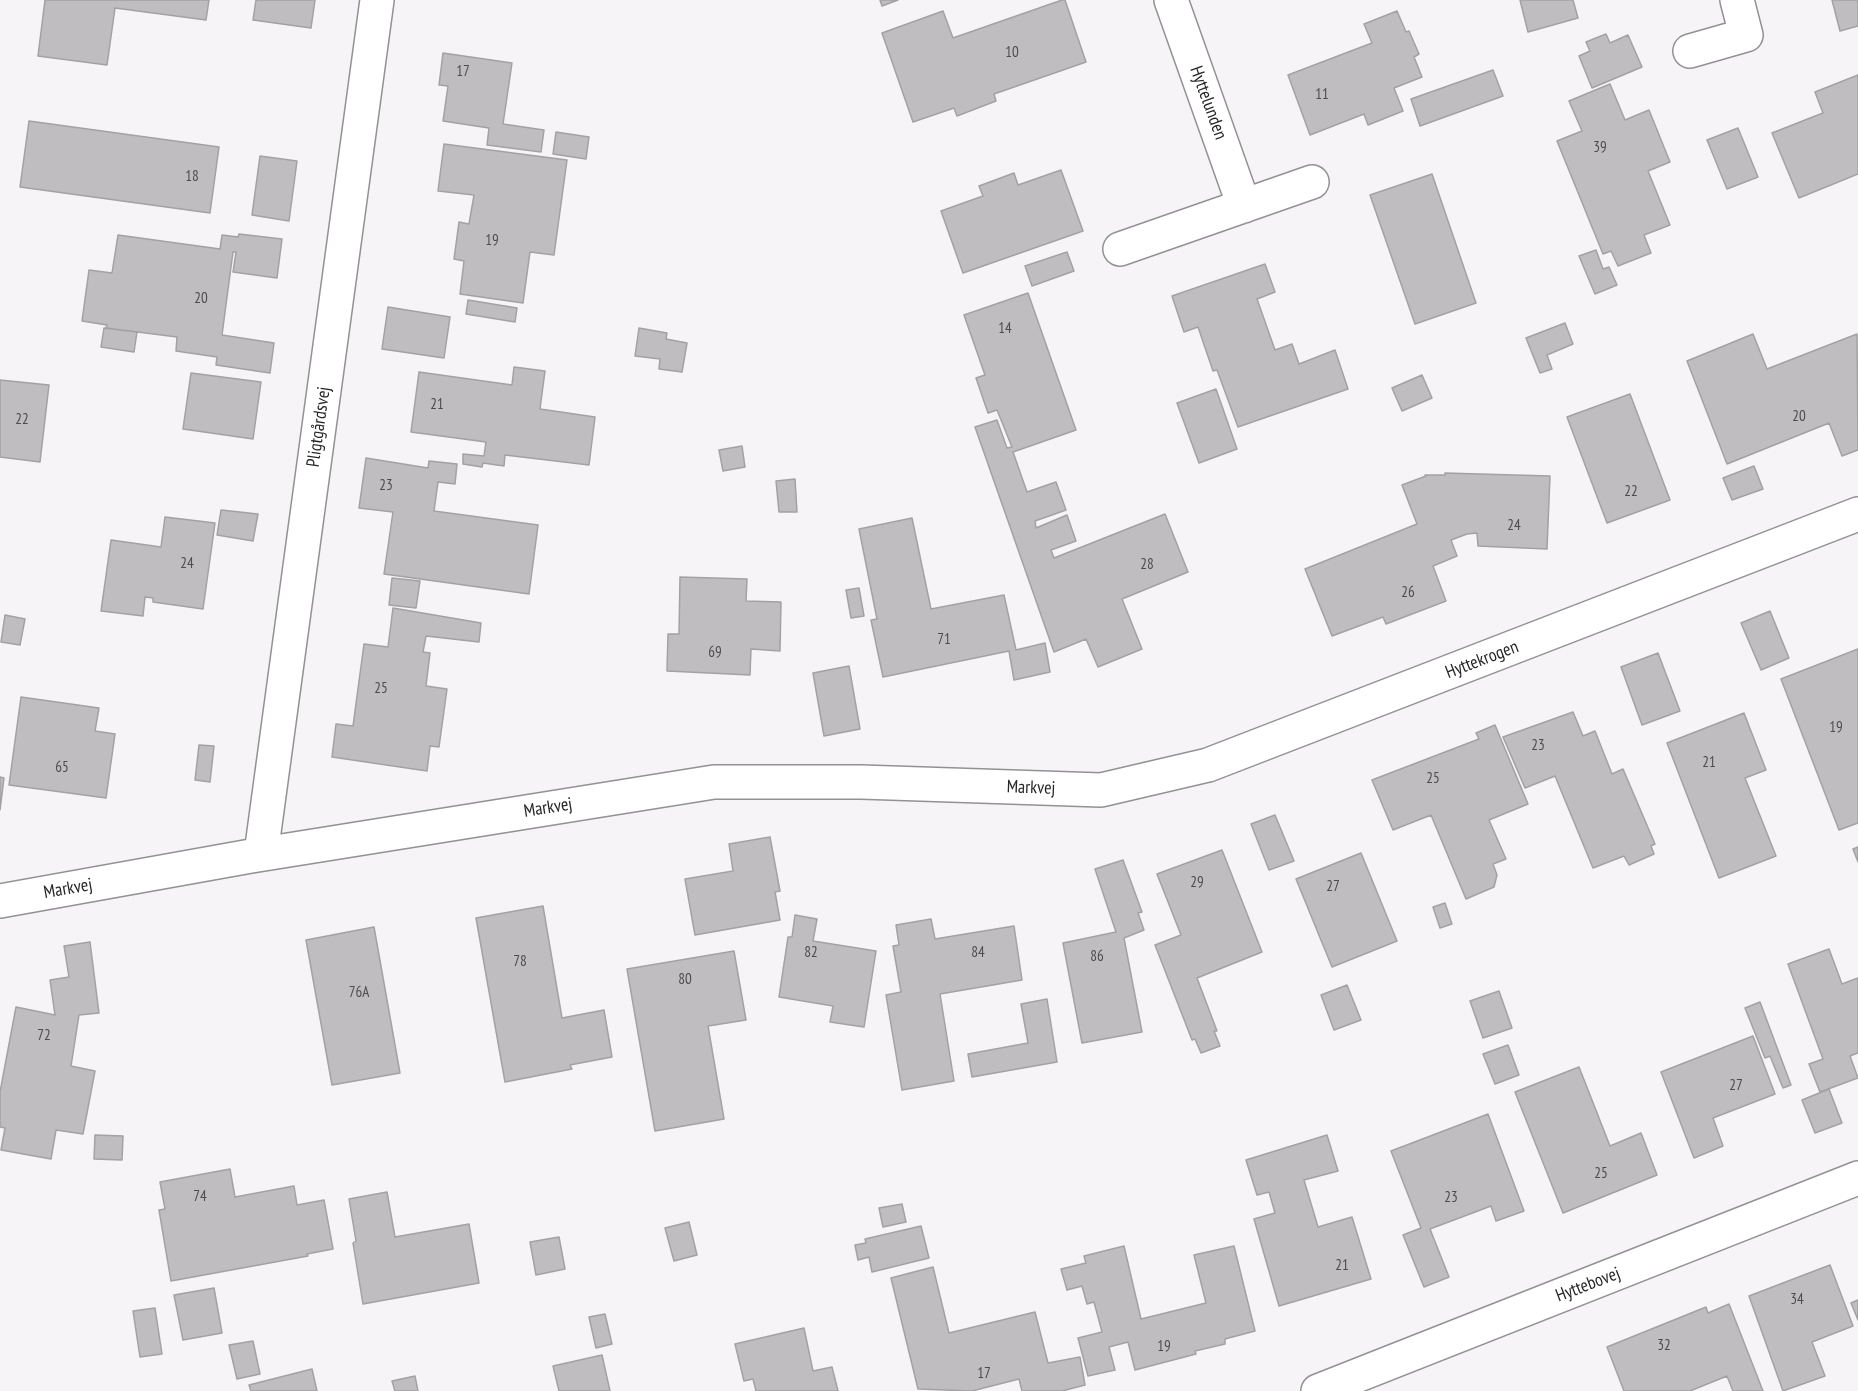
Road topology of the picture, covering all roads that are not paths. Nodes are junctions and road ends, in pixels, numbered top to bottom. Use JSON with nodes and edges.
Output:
{"nodes":[{"id":1,"x":377,"y":0,"type":"edge"},
{"id":2,"x":1172,"y":0,"type":"edge"},
{"id":3,"x":1737,"y":0,"type":"edge"},
{"id":4,"x":1690,"y":51,"type":"dead end"},
{"id":5,"x":1312,"y":182,"type":"dead end"},
{"id":6,"x":1244,"y":206,"type":"junction"},
{"id":7,"x":1120,"y":249,"type":"dead end"},
{"id":8,"x":1858,"y":514,"type":"edge"},
{"id":9,"x":1101,"y":790,"type":"joint"},
{"id":10,"x":261,"y":854,"type":"junction"},
{"id":11,"x":0,"y":902,"type":"edge"},
{"id":12,"x":1858,"y":1179,"type":"edge"},
{"id":13,"x":1318,"y":1391,"type":"edge"}],
"edges":[{"from":1,"to":10,"type":"street","name":"Pligtgårdsvej"},
{"from":2,"to":6,"type":"street","name":"Hyttelunden"},
{"from":3,"to":4,"type":"street"},
{"from":5,"to":6,"type":"street"},
{"from":6,"to":7,"type":"street"},
{"from":8,"to":9,"type":"street","name":"Hyttekrogen"},
{"from":9,"to":10,"type":"street","name":"Markvej"},
{"from":10,"to":11,"type":"street","name":"Markvej"},
{"from":12,"to":13,"type":"street","name":"Hyttebovej"}]}
